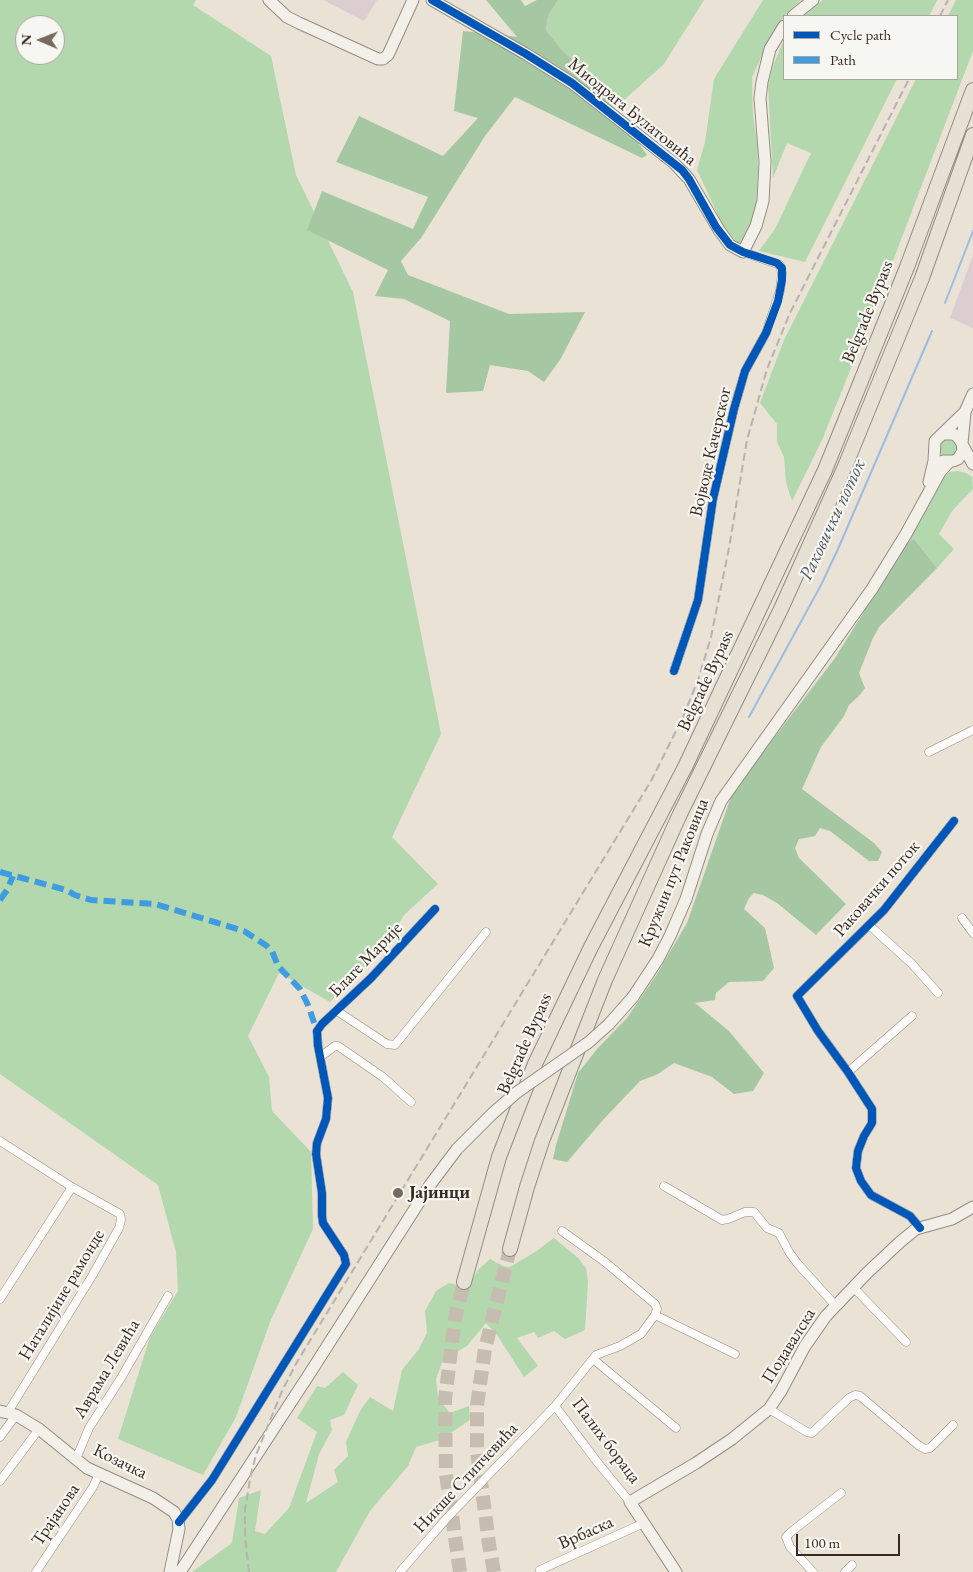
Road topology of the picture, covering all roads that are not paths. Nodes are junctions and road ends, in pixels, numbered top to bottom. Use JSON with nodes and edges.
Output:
{"nodes":[{"id":1,"x":269,"y":0,"type":"edge"},
{"id":2,"x":413,"y":0,"type":"edge"},
{"id":3,"x":432,"y":0,"type":"edge"},
{"id":4,"x":813,"y":0,"type":"edge"},
{"id":5,"x":794,"y":15,"type":"edge"},
{"id":6,"x":783,"y":28,"type":"edge"},
{"id":7,"x":973,"y":90,"type":"edge"},
{"id":8,"x":973,"y":135,"type":"edge"},
{"id":9,"x":743,"y":252,"type":"junction"},
{"id":10,"x":782,"y":273,"type":"joint"},
{"id":11,"x":973,"y":394,"type":"edge"},
{"id":12,"x":965,"y":412,"type":"junction"},
{"id":13,"x":944,"y":434,"type":"junction"},
{"id":14,"x":962,"y":444,"type":"junction"},
{"id":15,"x":935,"y":453,"type":"junction"},
{"id":16,"x":951,"y":462,"type":"junction"},
{"id":17,"x":973,"y":464,"type":"edge"},
{"id":18,"x":973,"y":470,"type":"edge"},
{"id":19,"x":924,"y":498,"type":"junction"},
{"id":20,"x":674,"y":671,"type":"dead end"},
{"id":21,"x":973,"y":730,"type":"edge"},
{"id":22,"x":930,"y":752,"type":"dead end"},
{"id":23,"x":954,"y":820,"type":"dead end"},
{"id":24,"x":435,"y":909,"type":"dead end"},
{"id":25,"x":962,"y":918,"type":"dead end"},
{"id":26,"x":870,"y":925,"type":"junction"},
{"id":27,"x":486,"y":932,"type":"dead end"},
{"id":28,"x":973,"y":932,"type":"edge"},
{"id":29,"x":938,"y":993,"type":"dead end"},
{"id":30,"x":337,"y":1011,"type":"junction"},
{"id":31,"x":912,"y":1016,"type":"dead end"},
{"id":32,"x":320,"y":1058,"type":"junction"},
{"id":33,"x":848,"y":1072,"type":"junction"},
{"id":34,"x":411,"y":1102,"type":"dead end"},
{"id":35,"x":0,"y":1142,"type":"edge"},
{"id":36,"x":664,"y":1186,"type":"dead end"},
{"id":37,"x":72,"y":1187,"type":"junction"},
{"id":38,"x":973,"y":1207,"type":"edge"},
{"id":39,"x":920,"y":1228,"type":"junction"},
{"id":40,"x":562,"y":1231,"type":"dead end"},
{"id":41,"x":510,"y":1249,"type":"tunnel mouth"},
{"id":42,"x":464,"y":1282,"type":"tunnel mouth"},
{"id":43,"x":853,"y":1287,"type":"junction"},
{"id":44,"x":168,"y":1296,"type":"dead end"},
{"id":45,"x":0,"y":1298,"type":"edge"},
{"id":46,"x":835,"y":1306,"type":"junction"},
{"id":47,"x":655,"y":1315,"type":"junction"},
{"id":48,"x":906,"y":1342,"type":"dead end"},
{"id":49,"x":735,"y":1354,"type":"dead end"},
{"id":50,"x":593,"y":1359,"type":"junction"},
{"id":51,"x":554,"y":1406,"type":"junction"},
{"id":52,"x":768,"y":1409,"type":"junction"},
{"id":53,"x":8,"y":1413,"type":"edge"},
{"id":54,"x":953,"y":1425,"type":"dead end"},
{"id":55,"x":676,"y":1428,"type":"dead end"},
{"id":56,"x":39,"y":1429,"type":"junction"},
{"id":57,"x":0,"y":1437,"type":"edge"},
{"id":58,"x":76,"y":1459,"type":"junction"},
{"id":59,"x":99,"y":1474,"type":"junction"},
{"id":60,"x":0,"y":1481,"type":"edge"},
{"id":61,"x":842,"y":1493,"type":"dead end"},
{"id":62,"x":630,"y":1502,"type":"junction"},
{"id":63,"x":179,"y":1522,"type":"junction"},
{"id":64,"x":644,"y":1523,"type":"junction"},
{"id":65,"x":852,"y":1565,"type":"dead end"},
{"id":66,"x":540,"y":1570,"type":"dead end"},
{"id":67,"x":36,"y":1572,"type":"edge"},
{"id":68,"x":170,"y":1572,"type":"edge"},
{"id":69,"x":180,"y":1572,"type":"edge"},
{"id":70,"x":400,"y":1572,"type":"edge"},
{"id":71,"x":676,"y":1572,"type":"edge"},
{"id":72,"x":813,"y":1572,"type":"edge"},
{"id":73,"x":845,"y":1572,"type":"edge"}],
"edges":[{"from":1,"to":2,"type":"street"},
{"from":3,"to":9,"type":"street","name":"Миодрага Булатовића"},
{"from":4,"to":5,"type":"street"},
{"from":6,"to":9,"type":"street"},
{"from":7,"to":42,"type":"highway","name":"Belgrade Bypass"},
{"from":8,"to":41,"type":"highway","name":"Belgrade Bypass"},
{"from":9,"to":10,"type":"street","name":"Миодрага Булатовића"},
{"from":10,"to":20,"type":"street","name":"Војводе Качерског"},
{"from":11,"to":12,"type":"street"},
{"from":12,"to":13,"type":"street"},
{"from":12,"to":14,"type":"street"},
{"from":13,"to":14,"type":"street"},
{"from":13,"to":15,"type":"street"},
{"from":14,"to":16,"type":"street"},
{"from":14,"to":17,"type":"street"},
{"from":15,"to":16,"type":"street"},
{"from":15,"to":19,"type":"street","name":"Кружни пут Раковица"},
{"from":16,"to":18,"type":"street"},
{"from":16,"to":19,"type":"street","name":"Кружни пут Раковица"},
{"from":19,"to":69,"type":"street","name":"Кружни пут Раковица","bridge":true},
{"from":21,"to":22,"type":"street"},
{"from":23,"to":26,"type":"street","name":"Раковачки поток"},
{"from":24,"to":30,"type":"street","name":"Благе Марије"},
{"from":25,"to":28,"type":"street"},
{"from":26,"to":29,"type":"street"},
{"from":26,"to":33,"type":"street","name":"Раковачки поток"},
{"from":27,"to":30,"type":"street","name":"Благе Марије"},
{"from":30,"to":32,"type":"street","name":"Благе Марије"},
{"from":31,"to":33,"type":"street"},
{"from":32,"to":34,"type":"street"},
{"from":32,"to":63,"type":"street"},
{"from":33,"to":39,"type":"street"},
{"from":35,"to":37,"type":"street"},
{"from":36,"to":46,"type":"street"},
{"from":37,"to":45,"type":"street"},
{"from":37,"to":53,"type":"street","name":"Наталијине рамонде"},
{"from":38,"to":39,"type":"street","name":"Подавалска"},
{"from":39,"to":43,"type":"street","name":"Подавалска"},
{"from":40,"to":47,"type":"street"},
{"from":43,"to":46,"type":"street","name":"Подавалска"},
{"from":43,"to":48,"type":"street"},
{"from":44,"to":58,"type":"street","name":"Аврама Левића"},
{"from":46,"to":52,"type":"street","name":"Подавалска"},
{"from":47,"to":49,"type":"street"},
{"from":47,"to":50,"type":"street","name":"Палих бораца"},
{"from":50,"to":51,"type":"street","name":"Палих бораца"},
{"from":50,"to":55,"type":"street"},
{"from":51,"to":62,"type":"street","name":"Палих бораца"},
{"from":51,"to":70,"type":"street","name":"Никше Стипчевића"},
{"from":52,"to":54,"type":"street"},
{"from":52,"to":62,"type":"street","name":"Подавалска"},
{"from":53,"to":56,"type":"street","name":"Козачка"},
{"from":53,"to":57,"type":"street","name":"Наталијине рамонде"},
{"from":56,"to":58,"type":"street","name":"Козачка"},
{"from":56,"to":60,"type":"street"},
{"from":58,"to":59,"type":"street","name":"Козачка"},
{"from":59,"to":63,"type":"street","name":"Козачка"},
{"from":59,"to":67,"type":"street","name":"Трајанова"},
{"from":61,"to":72,"type":"street"},
{"from":62,"to":64,"type":"street","name":"Палих бораца"},
{"from":63,"to":68,"type":"street"},
{"from":64,"to":66,"type":"street","name":"Врбаска"},
{"from":64,"to":71,"type":"street","name":"Палих бораца"},
{"from":65,"to":73,"type":"street"}]}
